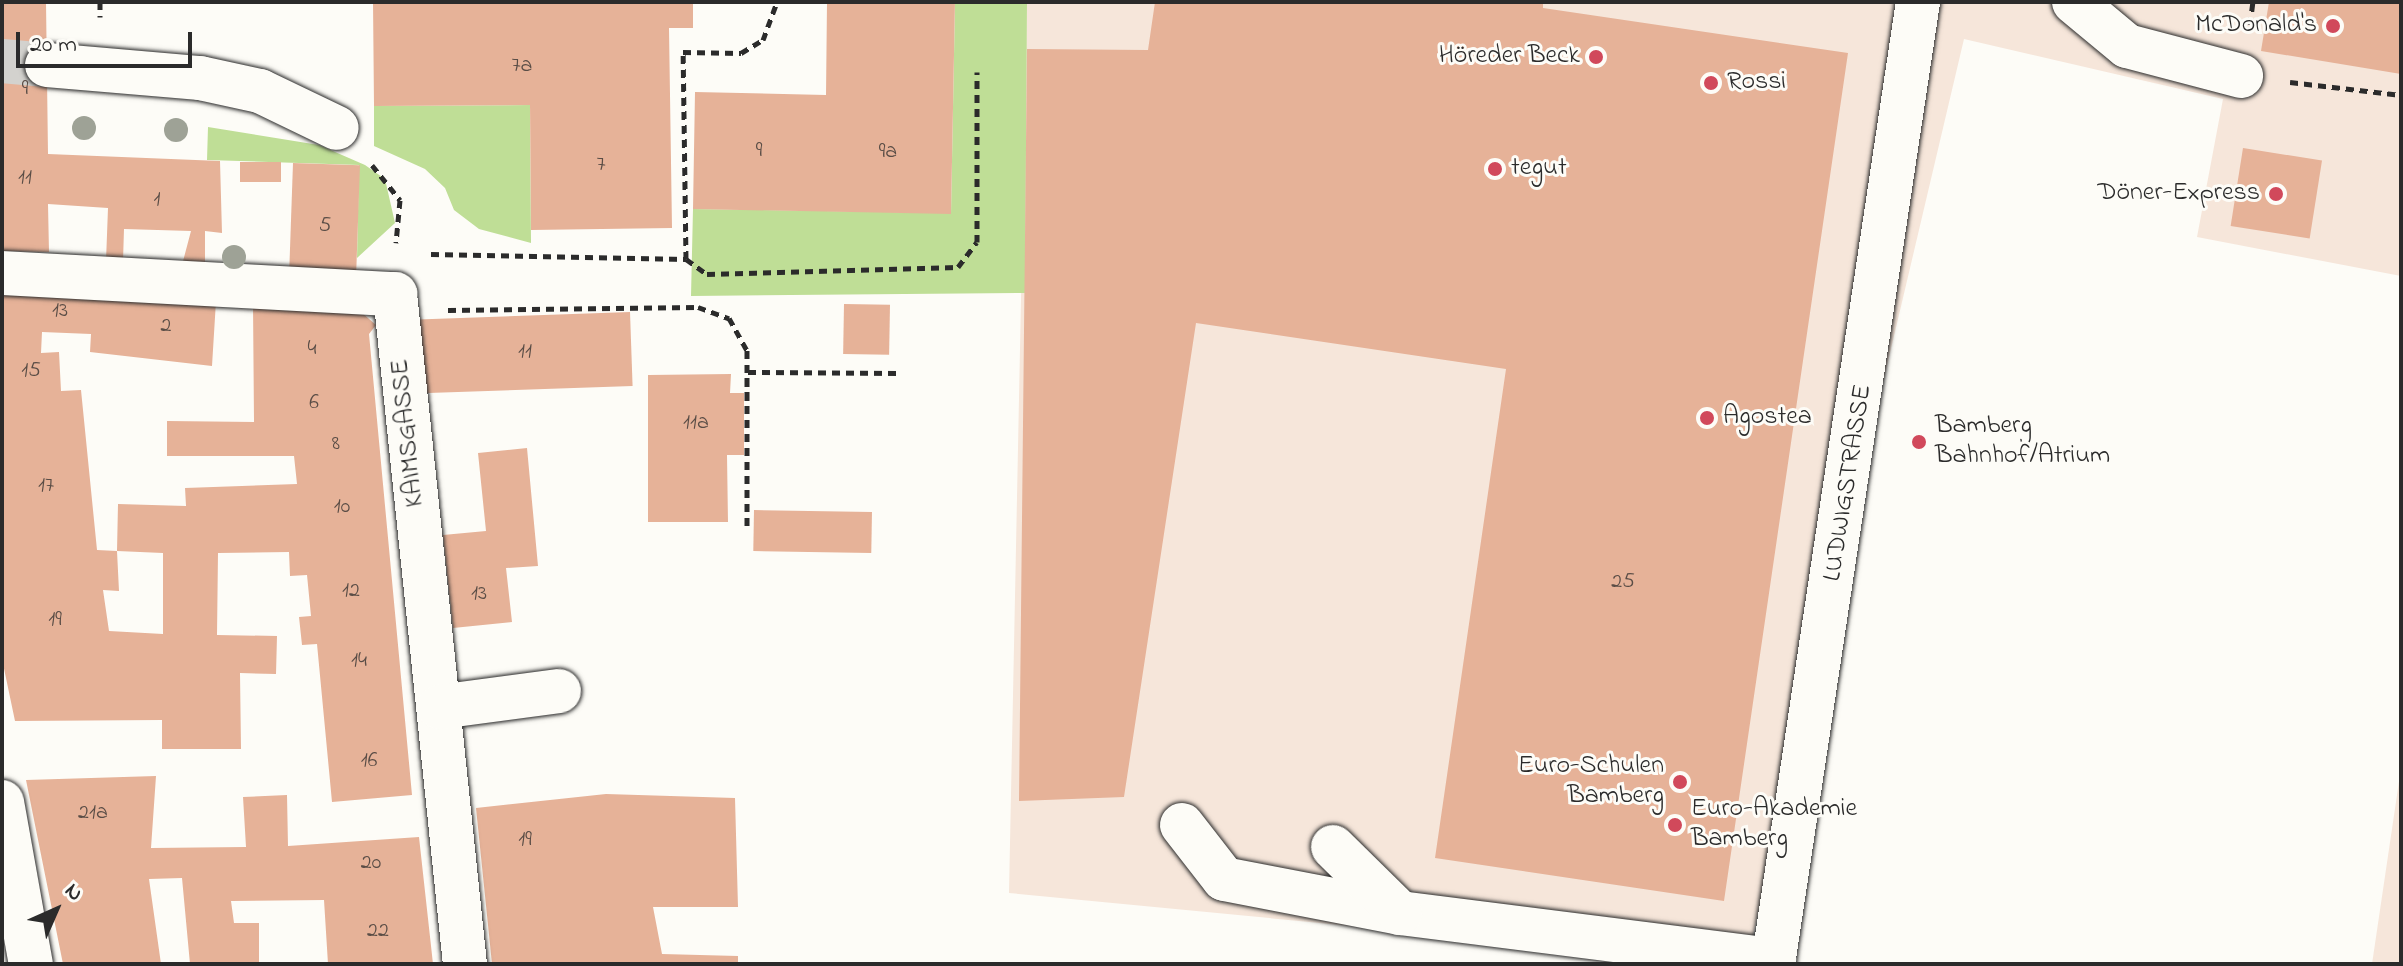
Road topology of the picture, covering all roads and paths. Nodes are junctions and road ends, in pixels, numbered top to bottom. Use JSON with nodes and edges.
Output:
{"nodes":[{"id":1,"x":777,"y":2,"type":"edge"},
{"id":2,"x":1918,"y":2,"type":"edge"},
{"id":3,"x":2074,"y":2,"type":"edge"},
{"id":4,"x":47,"y":65,"type":"tunnel mouth"},
{"id":5,"x":977,"y":72,"type":"dead end"},
{"id":6,"x":2241,"y":76,"type":"joint"},
{"id":7,"x":2401,"y":95,"type":"edge"},
{"id":8,"x":337,"y":128,"type":"dead end"},
{"id":9,"x":425,"y":254,"type":"dead end"},
{"id":10,"x":686,"y":259,"type":"junction"},
{"id":11,"x":2,"y":273,"type":"edge"},
{"id":12,"x":396,"y":311,"type":"junction"},
{"id":13,"x":748,"y":372,"type":"junction"},
{"id":14,"x":897,"y":373,"type":"dead end"},
{"id":15,"x":747,"y":531,"type":"dead end"},
{"id":16,"x":559,"y":691,"type":"dead end"},
{"id":17,"x":439,"y":707,"type":"junction"},
{"id":18,"x":2,"y":802,"type":"edge"},
{"id":19,"x":1182,"y":825,"type":"dead end"},
{"id":20,"x":1333,"y":847,"type":"dead end"},
{"id":21,"x":1400,"y":913,"type":"junction"},
{"id":22,"x":1774,"y":962,"type":"edge"},
{"id":23,"x":31,"y":964,"type":"edge"},
{"id":24,"x":465,"y":964,"type":"edge"}],
"edges":[{"from":1,"to":10,"type":"path"},
{"from":2,"to":22,"type":"street","name":"LUDWIGSTRASSE"},
{"from":3,"to":6,"type":"street"},
{"from":4,"to":8,"type":"street"},
{"from":5,"to":10,"type":"path"},
{"from":6,"to":7,"type":"path"},
{"from":9,"to":10,"type":"path"},
{"from":11,"to":12,"type":"street"},
{"from":12,"to":13,"type":"path"},
{"from":12,"to":17,"type":"street","name":"KAIMSGASSE"},
{"from":13,"to":14,"type":"path"},
{"from":13,"to":15,"type":"path"},
{"from":16,"to":17,"type":"street"},
{"from":17,"to":24,"type":"street","name":"KAIMSGASSE"},
{"from":18,"to":23,"type":"street"},
{"from":19,"to":21,"type":"street"},
{"from":20,"to":21,"type":"street"},
{"from":21,"to":22,"type":"street"}]}
